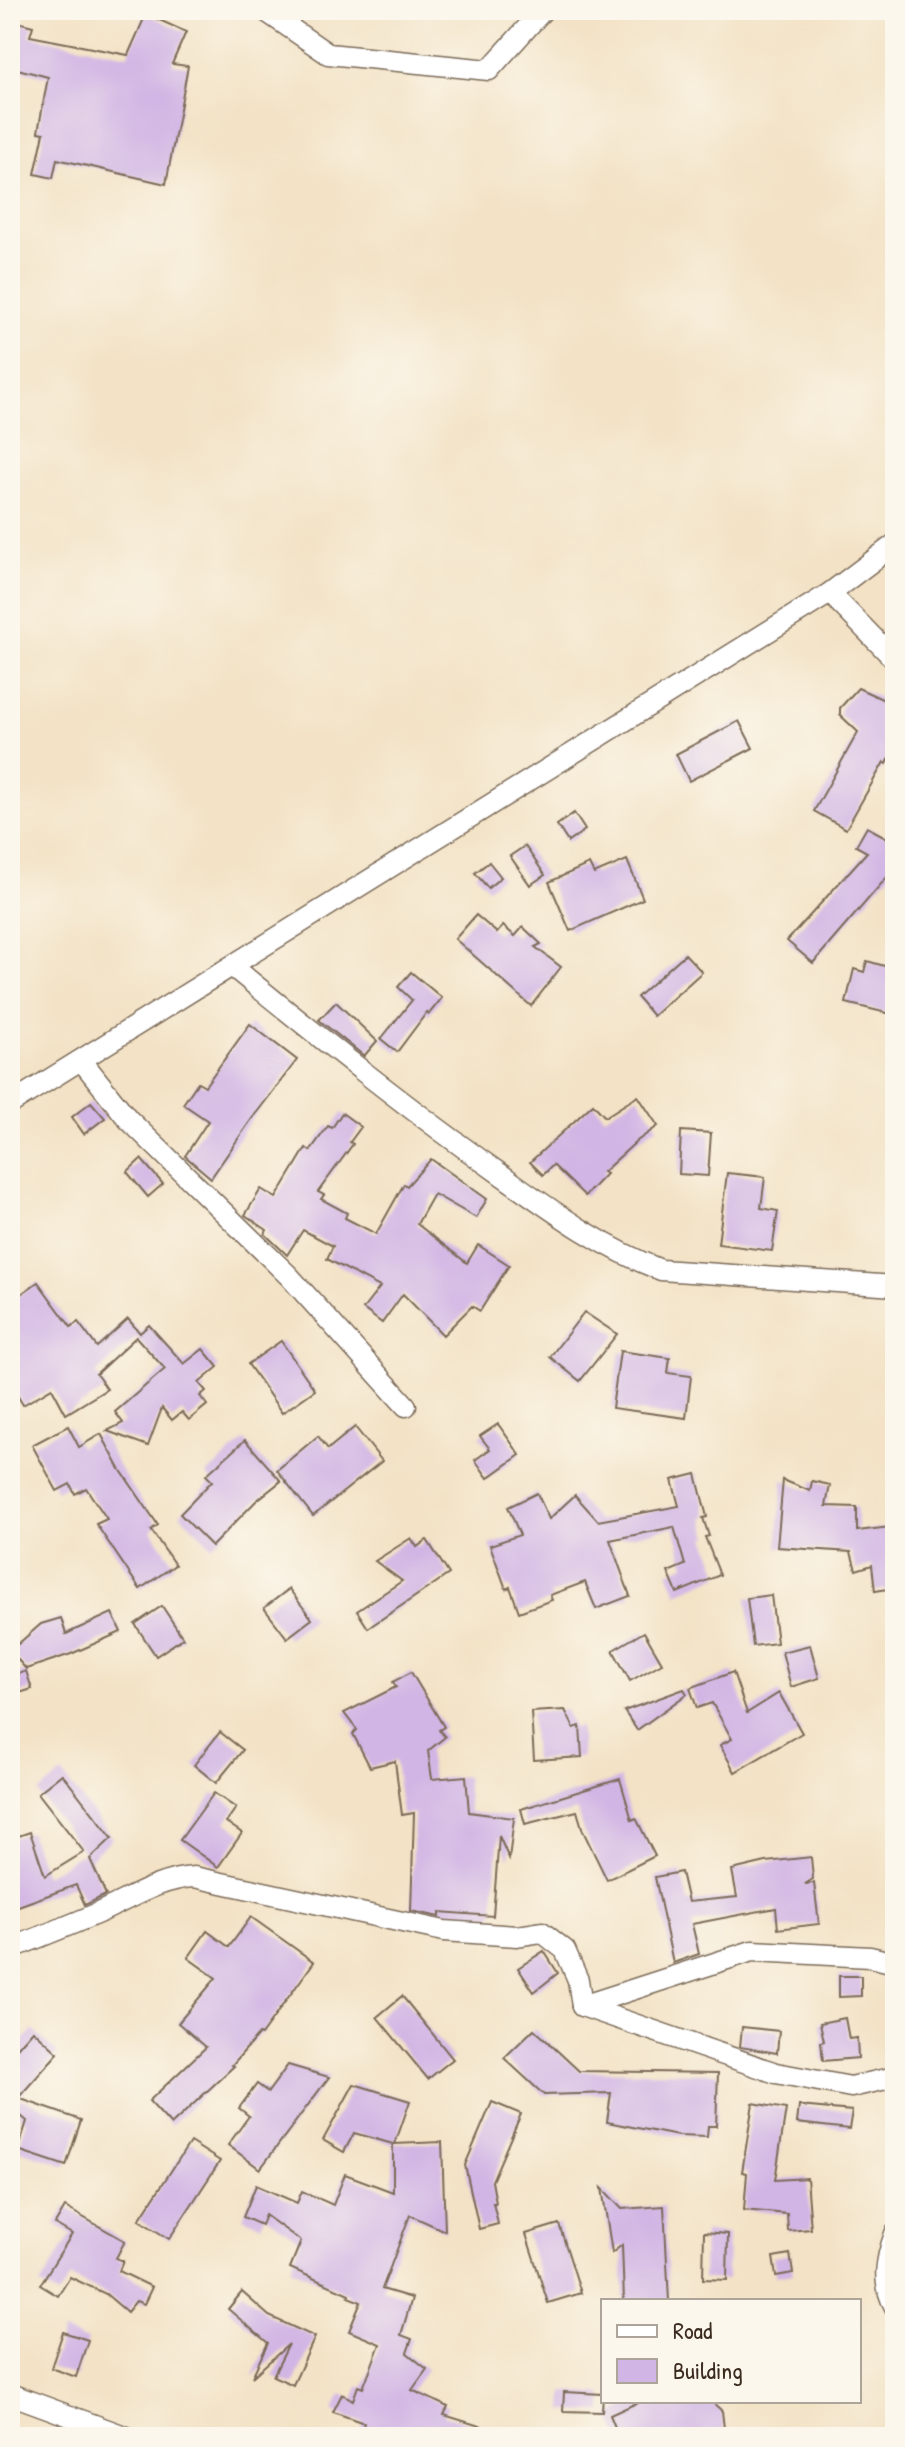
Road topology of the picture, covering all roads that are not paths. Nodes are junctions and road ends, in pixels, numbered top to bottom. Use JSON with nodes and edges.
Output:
{"nodes":[{"id":1,"x":264,"y":10,"type":"edge"},
{"id":2,"x":543,"y":10,"type":"edge"},
{"id":3,"x":895,"y":544,"type":"edge"},
{"id":4,"x":830,"y":593,"type":"junction"},
{"id":5,"x":895,"y":660,"type":"edge"},
{"id":6,"x":233,"y":967,"type":"junction"},
{"id":7,"x":82,"y":1061,"type":"junction"},
{"id":8,"x":10,"y":1104,"type":"edge"},
{"id":9,"x":895,"y":1286,"type":"edge"},
{"id":10,"x":406,"y":1406,"type":"dead end"},
{"id":11,"x":10,"y":1949,"type":"edge"},
{"id":12,"x":895,"y":1963,"type":"edge"},
{"id":13,"x":582,"y":2006,"type":"junction"},
{"id":14,"x":895,"y":2077,"type":"edge"},
{"id":15,"x":895,"y":2234,"type":"edge"},
{"id":16,"x":895,"y":2307,"type":"edge"},
{"id":17,"x":10,"y":2394,"type":"edge"},
{"id":18,"x":127,"y":2437,"type":"edge"}],
"edges":[{"from":1,"to":2,"type":"street"},
{"from":3,"to":4,"type":"street"},
{"from":4,"to":5,"type":"street"},
{"from":4,"to":6,"type":"street"},
{"from":6,"to":7,"type":"street"},
{"from":6,"to":9,"type":"street"},
{"from":7,"to":8,"type":"street"},
{"from":7,"to":10,"type":"street"},
{"from":11,"to":13,"type":"street"},
{"from":12,"to":13,"type":"street"},
{"from":13,"to":14,"type":"street"},
{"from":15,"to":16,"type":"street"},
{"from":17,"to":18,"type":"street"}]}
